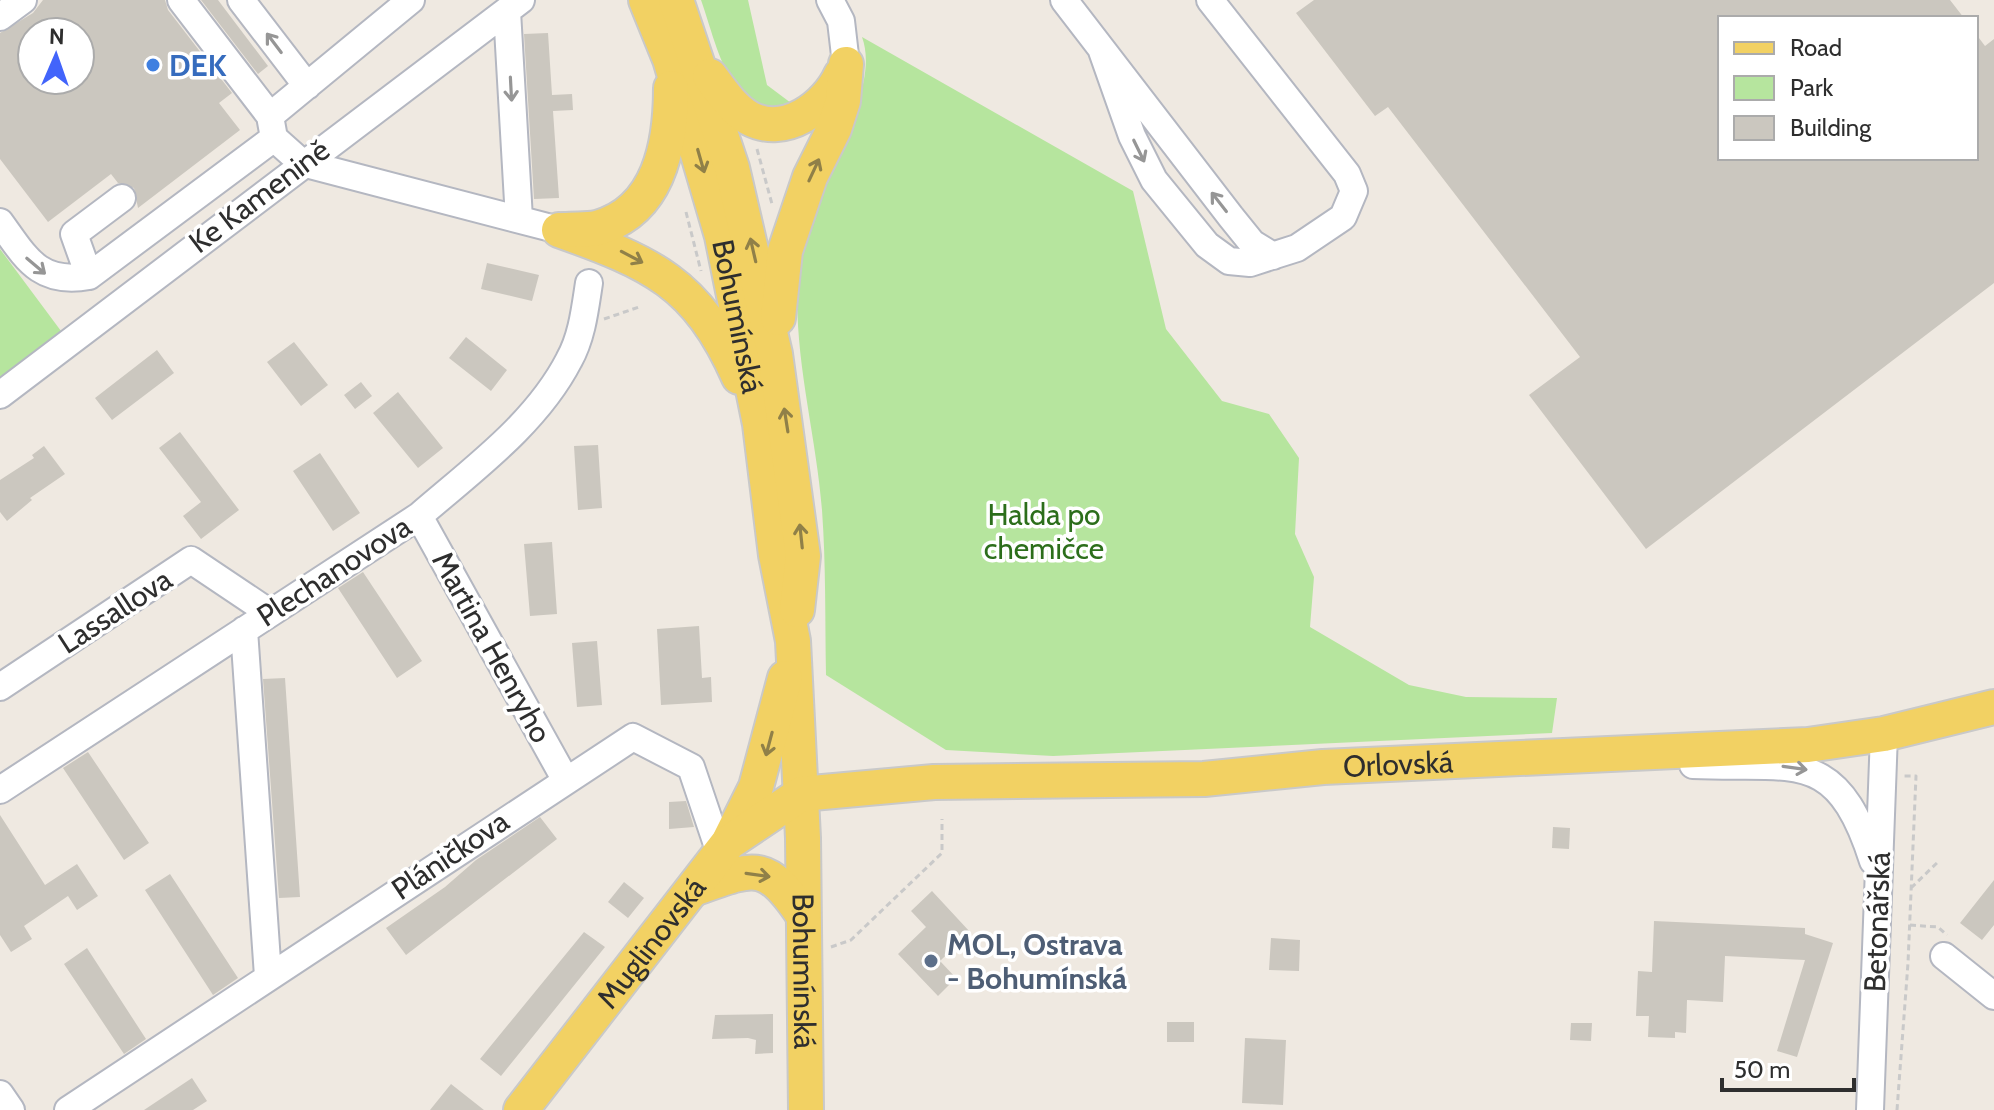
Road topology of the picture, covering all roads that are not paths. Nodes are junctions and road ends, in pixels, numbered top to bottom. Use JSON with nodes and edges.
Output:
{"nodes":[{"id":1,"x":23,"y":0,"type":"edge"},
{"id":2,"x":181,"y":0,"type":"edge"},
{"id":3,"x":241,"y":0,"type":"edge"},
{"id":4,"x":411,"y":0,"type":"edge"},
{"id":5,"x":646,"y":0,"type":"edge"},
{"id":6,"x":676,"y":0,"type":"edge"},
{"id":7,"x":830,"y":0,"type":"edge"},
{"id":8,"x":1064,"y":0,"type":"edge"},
{"id":9,"x":1210,"y":0,"type":"edge"},
{"id":10,"x":514,"y":5,"type":"edge"},
{"id":11,"x":0,"y":17,"type":"edge"},
{"id":12,"x":680,"y":47,"type":"junction"},
{"id":13,"x":1102,"y":51,"type":"junction"},
{"id":14,"x":846,"y":64,"type":"junction"},
{"id":15,"x":307,"y":86,"type":"junction"},
{"id":16,"x":272,"y":127,"type":"junction"},
{"id":17,"x":302,"y":163,"type":"junction"},
{"id":18,"x":122,"y":198,"type":"dead end"},
{"id":19,"x":519,"y":219,"type":"junction"},
{"id":20,"x":0,"y":222,"type":"edge"},
{"id":21,"x":559,"y":230,"type":"junction"},
{"id":22,"x":1273,"y":256,"type":"junction"},
{"id":23,"x":89,"y":276,"type":"junction"},
{"id":24,"x":589,"y":283,"type":"dead end"},
{"id":25,"x":775,"y":354,"type":"junction"},
{"id":26,"x":0,"y":395,"type":"edge"},
{"id":27,"x":760,"y":424,"type":"junction"},
{"id":28,"x":419,"y":516,"type":"junction"},
{"id":29,"x":270,"y":613,"type":"junction"},
{"id":30,"x":244,"y":630,"type":"junction"},
{"id":31,"x":793,"y":641,"type":"junction"},
{"id":32,"x":0,"y":687,"type":"edge"},
{"id":33,"x":1994,"y":707,"type":"edge"},
{"id":34,"x":1884,"y":734,"type":"junction"},
{"id":35,"x":1634,"y":754,"type":"junction"},
{"id":36,"x":565,"y":779,"type":"junction"},
{"id":37,"x":0,"y":790,"type":"edge"},
{"id":38,"x":801,"y":794,"type":"junction"},
{"id":39,"x":724,"y":848,"type":"junction"},
{"id":40,"x":1878,"y":878,"type":"junction"},
{"id":41,"x":696,"y":888,"type":"junction"},
{"id":42,"x":803,"y":915,"type":"junction"},
{"id":43,"x":1944,"y":956,"type":"dead end"},
{"id":44,"x":268,"y":976,"type":"junction"},
{"id":45,"x":1994,"y":996,"type":"edge"},
{"id":46,"x":0,"y":1094,"type":"edge"},
{"id":47,"x":11,"y":1110,"type":"edge"},
{"id":48,"x":68,"y":1110,"type":"edge"},
{"id":49,"x":521,"y":1110,"type":"edge"},
{"id":50,"x":806,"y":1110,"type":"edge"},
{"id":51,"x":1870,"y":1110,"type":"edge"}],
"edges":[{"from":1,"to":11,"type":"street"},
{"from":2,"to":16,"type":"street"},
{"from":15,"to":3,"type":"street","one_way":true},
{"from":4,"to":15,"type":"street"},
{"from":5,"to":12,"type":"main road","name":"Bohumínská"},
{"from":6,"to":12,"type":"main road","name":"Bohumínská"},
{"from":7,"to":14,"type":"street"},
{"from":8,"to":13,"type":"street"},
{"from":9,"to":22,"type":"street"},
{"from":10,"to":17,"type":"street","name":"Ke Kamenině"},
{"from":10,"to":19,"type":"street","one_way":true},
{"from":12,"to":14,"type":"main road"},
{"from":12,"to":21,"type":"main road"},
{"from":25,"to":12,"type":"main road","name":"Bohumínská","one_way":true},
{"from":12,"to":27,"type":"main road","name":"Bohumínská","one_way":true},
{"from":22,"to":13,"type":"street","one_way":true},
{"from":13,"to":22,"type":"street","one_way":true},
{"from":25,"to":14,"type":"main road","one_way":true},
{"from":15,"to":16,"type":"street"},
{"from":16,"to":17,"type":"street"},
{"from":16,"to":23,"type":"street"},
{"from":17,"to":19,"type":"street"},
{"from":17,"to":26,"type":"street","name":"Ke Kamenině"},
{"from":18,"to":23,"type":"street"},
{"from":19,"to":21,"type":"street"},
{"from":20,"to":23,"type":"street","one_way":true},
{"from":21,"to":27,"type":"main road","one_way":true},
{"from":24,"to":28,"type":"street","name":"Plechanovova"},
{"from":31,"to":25,"type":"main road","name":"Bohumínská","one_way":true},
{"from":27,"to":31,"type":"main road","name":"Bohumínská"},
{"from":28,"to":29,"type":"street","name":"Plechanovova"},
{"from":28,"to":36,"type":"street","name":"Martina Henryho"},
{"from":29,"to":30,"type":"street","name":"Plechanovova"},
{"from":29,"to":32,"type":"street","name":"Lassallova"},
{"from":30,"to":37,"type":"street","name":"Plechanovova"},
{"from":30,"to":44,"type":"street"},
{"from":31,"to":38,"type":"main road","name":"Bohumínská"},
{"from":31,"to":39,"type":"main road","one_way":true},
{"from":33,"to":34,"type":"main road","name":"Orlovská"},
{"from":34,"to":35,"type":"main road","name":"Orlovská"},
{"from":34,"to":40,"type":"street","name":"Betonářská"},
{"from":35,"to":38,"type":"main road","name":"Orlovská"},
{"from":35,"to":40,"type":"street","one_way":true},
{"from":36,"to":39,"type":"street","name":"Pláničkova"},
{"from":36,"to":44,"type":"street","name":"Pláničkova"},
{"from":38,"to":39,"type":"main road","name":"Muglinovská"},
{"from":38,"to":42,"type":"main road","name":"Bohumínská"},
{"from":39,"to":41,"type":"main road","name":"Muglinovská"},
{"from":40,"to":51,"type":"street","name":"Betonářská"},
{"from":41,"to":42,"type":"main road","one_way":true},
{"from":41,"to":49,"type":"main road","name":"Muglinovská"},
{"from":42,"to":50,"type":"main road","name":"Bohumínská"},
{"from":43,"to":45,"type":"street"},
{"from":44,"to":48,"type":"street","name":"Pláničkova"},
{"from":46,"to":47,"type":"street"}]}
